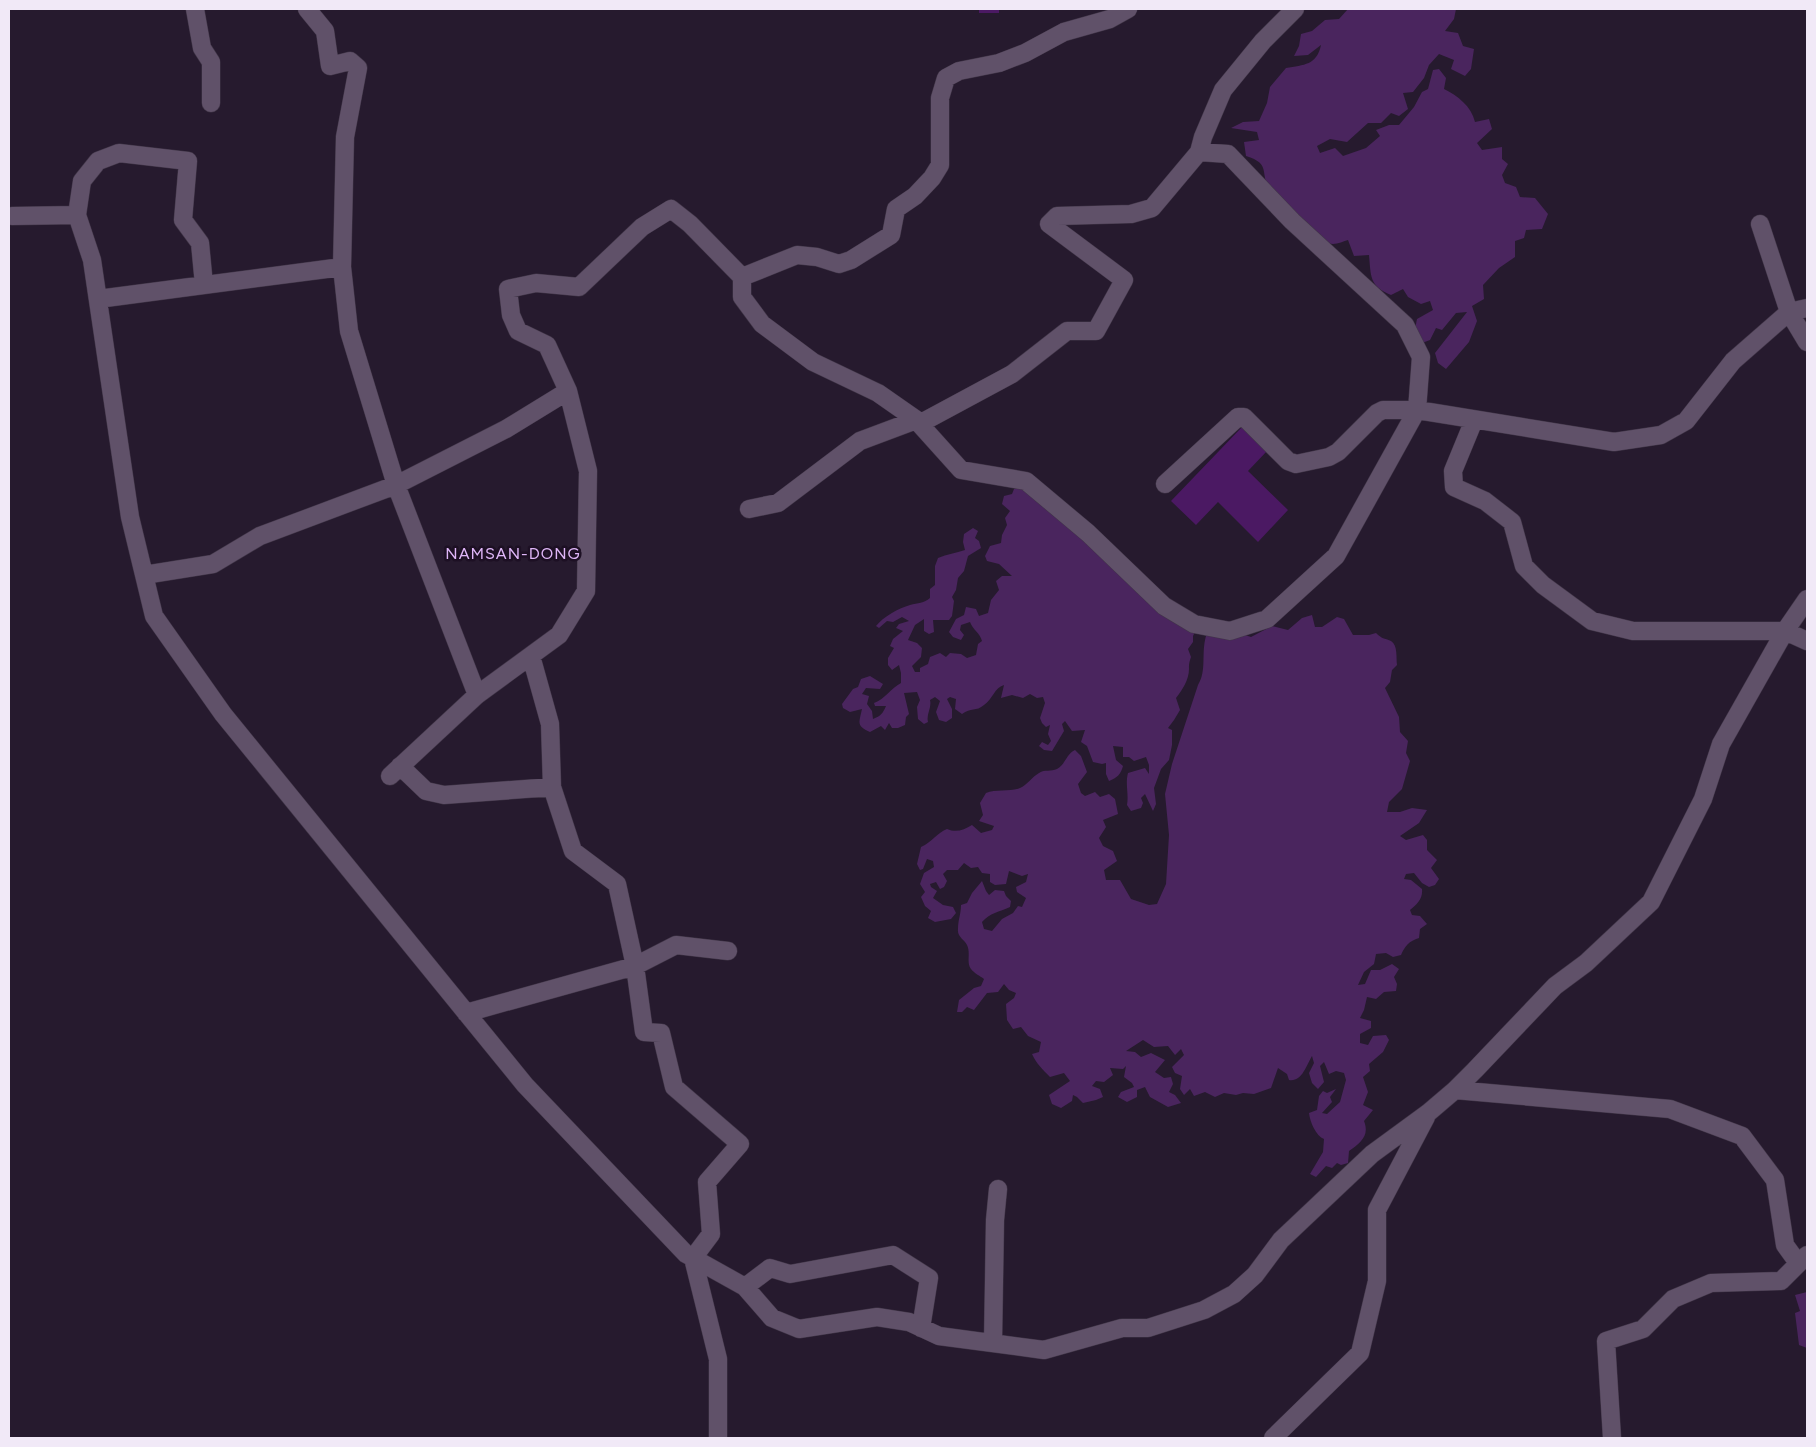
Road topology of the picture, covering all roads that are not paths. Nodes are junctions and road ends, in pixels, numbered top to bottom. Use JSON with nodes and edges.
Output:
{"nodes":[{"id":1,"x":195,"y":9,"type":"edge"},
{"id":2,"x":308,"y":9,"type":"edge"},
{"id":3,"x":1128,"y":9,"type":"edge"},
{"id":4,"x":1295,"y":9,"type":"edge"},
{"id":5,"x":211,"y":103,"type":"dead end"},
{"id":6,"x":1199,"y":152,"type":"junction"},
{"id":7,"x":77,"y":215,"type":"junction"},
{"id":8,"x":12,"y":216,"type":"dead end"},
{"id":9,"x":1760,"y":224,"type":"dead end"},
{"id":10,"x":342,"y":267,"type":"junction"},
{"id":11,"x":742,"y":277,"type":"junction"},
{"id":12,"x":204,"y":285,"type":"junction"},
{"id":13,"x":98,"y":299,"type":"junction"},
{"id":14,"x":1807,"y":308,"type":"edge"},
{"id":15,"x":1789,"y":312,"type":"junction"},
{"id":16,"x":1807,"y":342,"type":"edge"},
{"id":17,"x":568,"y":391,"type":"junction"},
{"id":18,"x":1417,"y":410,"type":"junction"},
{"id":19,"x":916,"y":420,"type":"junction"},
{"id":20,"x":1474,"y":420,"type":"junction"},
{"id":21,"x":1165,"y":484,"type":"dead end"},
{"id":22,"x":396,"y":485,"type":"junction"},
{"id":23,"x":749,"y":509,"type":"dead end"},
{"id":24,"x":144,"y":575,"type":"junction"},
{"id":25,"x":1807,"y":599,"type":"edge"},
{"id":26,"x":1785,"y":631,"type":"junction"},
{"id":27,"x":1807,"y":641,"type":"edge"},
{"id":28,"x":531,"y":656,"type":"junction"},
{"id":29,"x":477,"y":695,"type":"junction"},
{"id":30,"x":552,"y":787,"type":"junction"},
{"id":31,"x":728,"y":951,"type":"dead end"},
{"id":32,"x":635,"y":966,"type":"junction"},
{"id":33,"x":466,"y":1014,"type":"junction"},
{"id":34,"x":1455,"y":1090,"type":"junction"},
{"id":35,"x":1428,"y":1113,"type":"junction"},
{"id":36,"x":998,"y":1189,"type":"dead end"},
{"id":37,"x":693,"y":1258,"type":"junction"},
{"id":38,"x":1802,"y":1259,"type":"edge"},
{"id":39,"x":745,"y":1287,"type":"junction"},
{"id":40,"x":921,"y":1328,"type":"junction"},
{"id":41,"x":993,"y":1343,"type":"junction"},
{"id":42,"x":718,"y":1438,"type":"edge"},
{"id":43,"x":1274,"y":1438,"type":"edge"},
{"id":44,"x":1612,"y":1438,"type":"edge"}],
"edges":[{"from":1,"to":5,"type":"street"},
{"from":2,"to":10,"type":"street"},
{"from":3,"to":11,"type":"street"},
{"from":4,"to":6,"type":"street"},
{"from":6,"to":18,"type":"street"},
{"from":6,"to":19,"type":"street"},
{"from":7,"to":8,"type":"street"},
{"from":7,"to":12,"type":"street"},
{"from":7,"to":13,"type":"street"},
{"from":9,"to":15,"type":"street"},
{"from":10,"to":12,"type":"street"},
{"from":10,"to":22,"type":"street"},
{"from":11,"to":17,"type":"street"},
{"from":11,"to":19,"type":"street"},
{"from":12,"to":13,"type":"street"},
{"from":13,"to":24,"type":"street"},
{"from":14,"to":15,"type":"street"},
{"from":15,"to":16,"type":"street"},
{"from":15,"to":20,"type":"street"},
{"from":17,"to":22,"type":"street"},
{"from":17,"to":28,"type":"street"},
{"from":18,"to":19,"type":"street"},
{"from":18,"to":20,"type":"street"},
{"from":18,"to":21,"type":"street"},
{"from":19,"to":23,"type":"street"},
{"from":20,"to":26,"type":"street"},
{"from":22,"to":24,"type":"street"},
{"from":22,"to":29,"type":"street"},
{"from":24,"to":33,"type":"street"},
{"from":25,"to":26,"type":"street"},
{"from":26,"to":27,"type":"street"},
{"from":26,"to":34,"type":"street"},
{"from":28,"to":29,"type":"street"},
{"from":28,"to":30,"type":"street"},
{"from":29,"to":30,"type":"street"},
{"from":30,"to":32,"type":"street"},
{"from":31,"to":32,"type":"street"},
{"from":32,"to":33,"type":"street"},
{"from":32,"to":37,"type":"street"},
{"from":33,"to":37,"type":"street"},
{"from":34,"to":35,"type":"street"},
{"from":34,"to":38,"type":"street"},
{"from":35,"to":41,"type":"street"},
{"from":35,"to":43,"type":"street"},
{"from":36,"to":41,"type":"street"},
{"from":37,"to":39,"type":"street"},
{"from":37,"to":42,"type":"street"},
{"from":38,"to":44,"type":"street"},
{"from":39,"to":40,"type":"street"},
{"from":39,"to":40,"type":"street"},
{"from":40,"to":41,"type":"street"}]}
